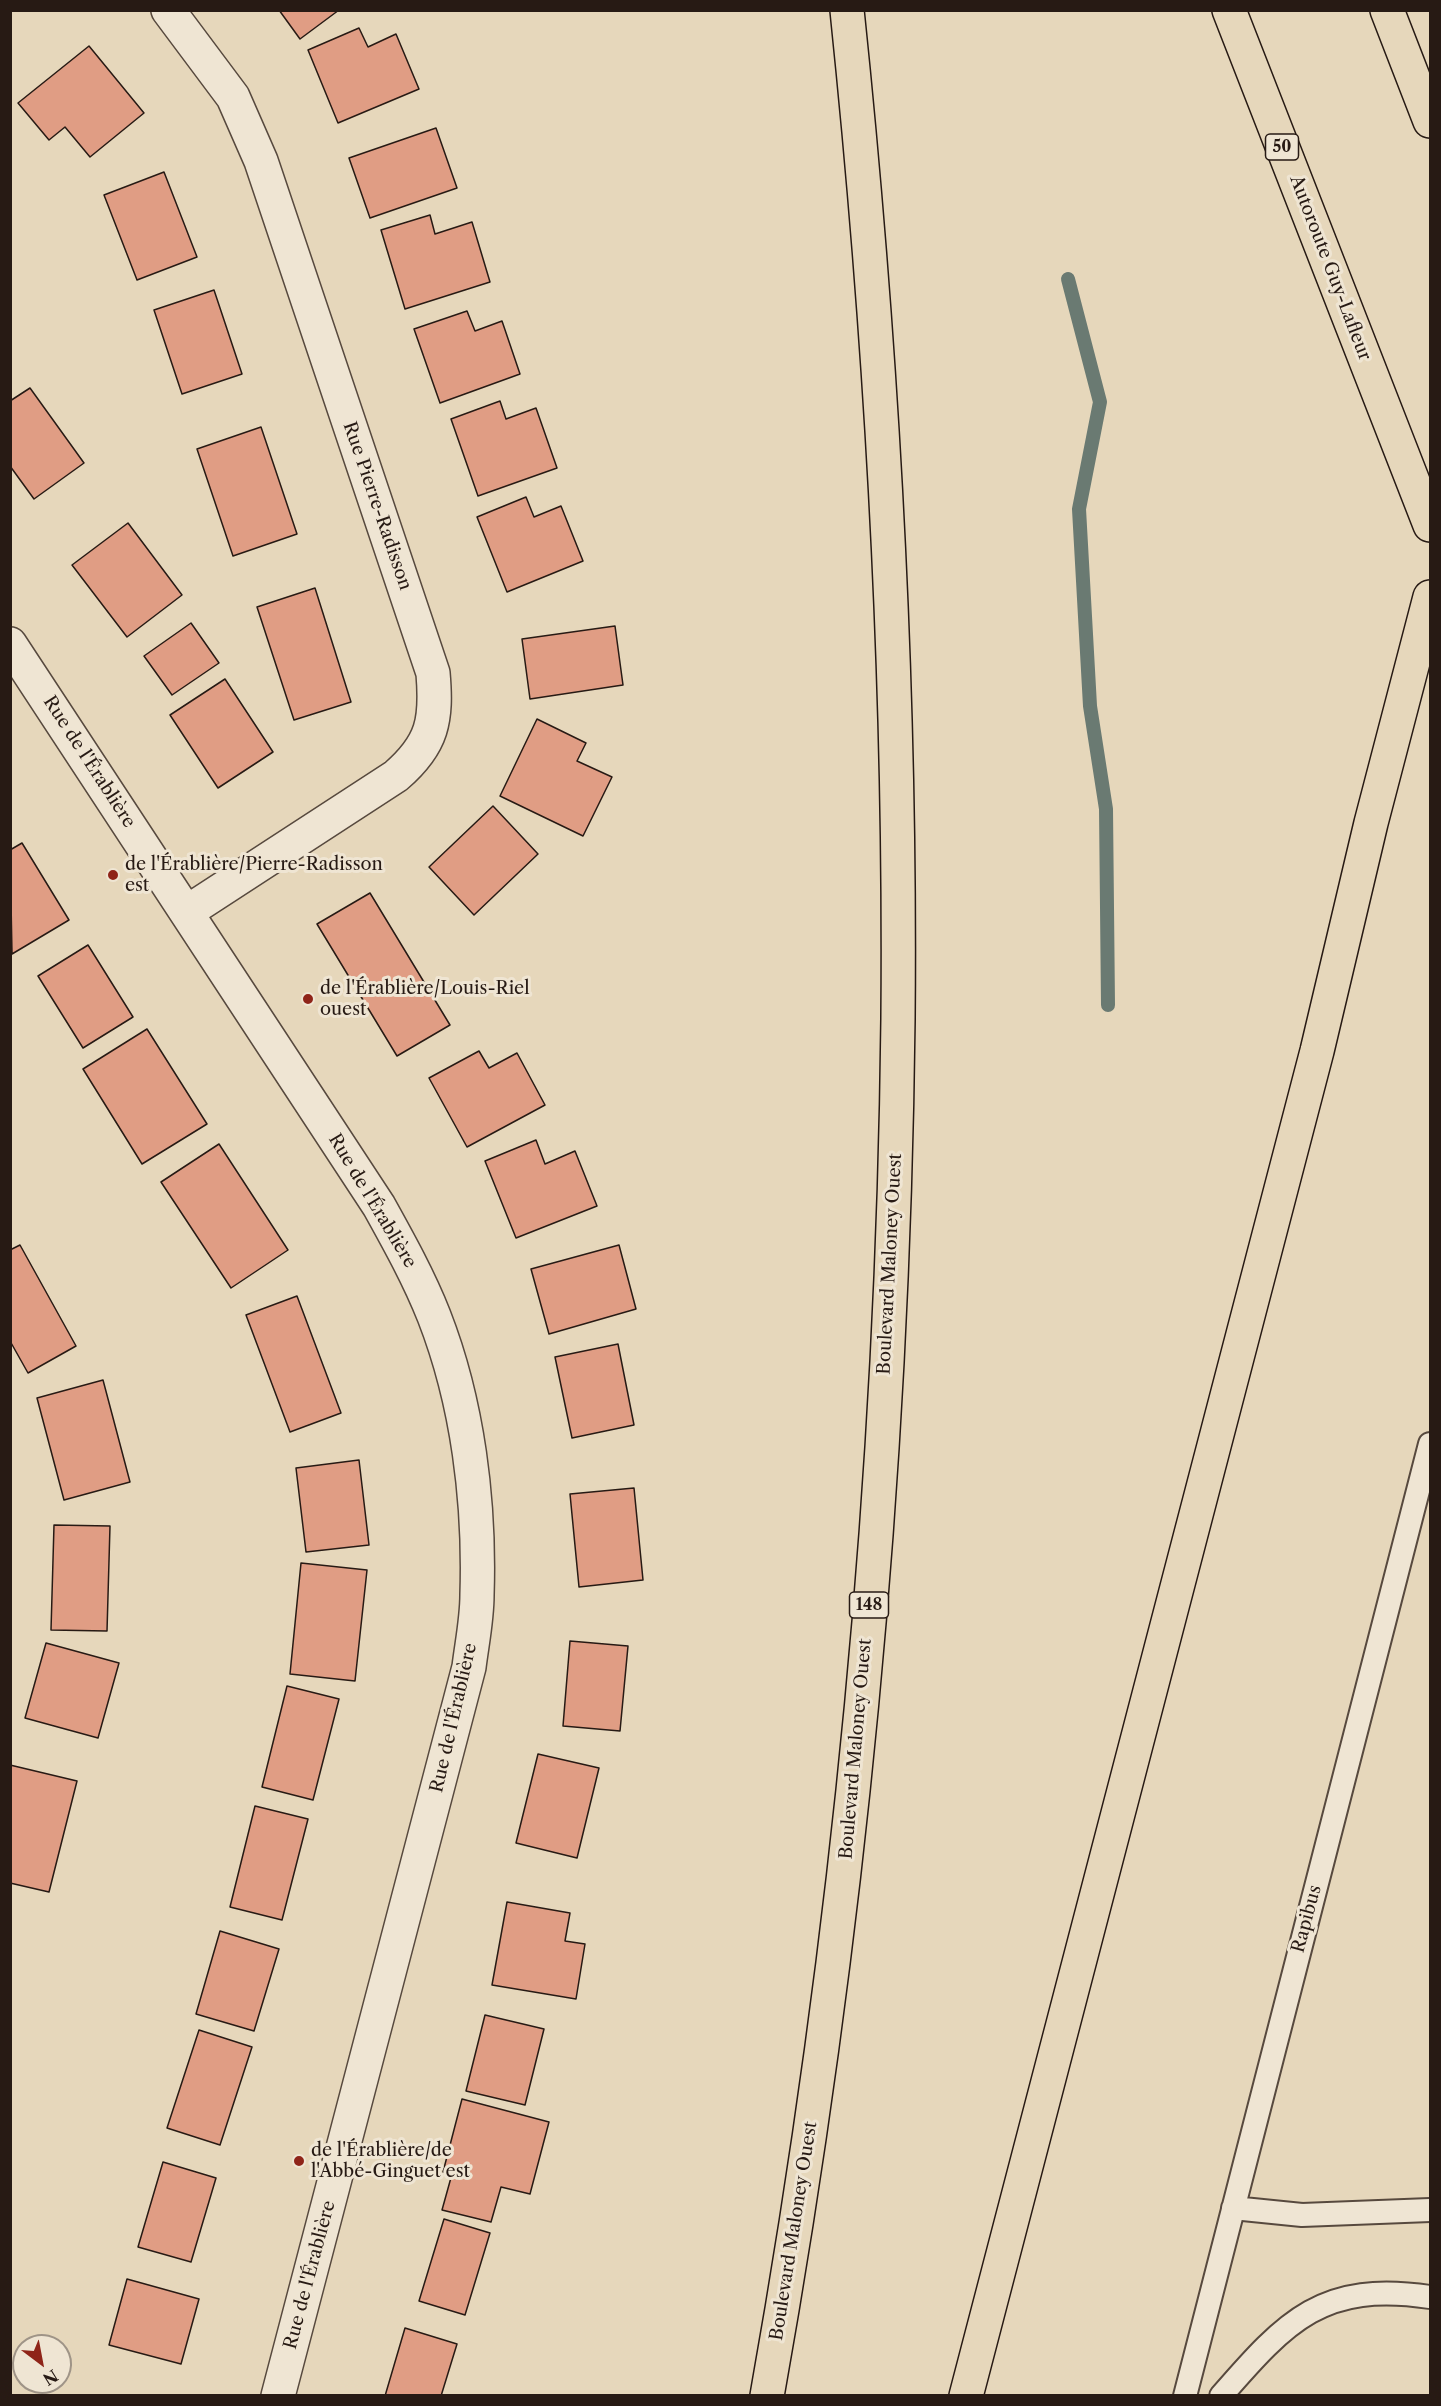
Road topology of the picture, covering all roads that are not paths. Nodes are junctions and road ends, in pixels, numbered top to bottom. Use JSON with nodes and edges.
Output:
{"nodes":[{"id":1,"x":168,"y":10,"type":"edge"},
{"id":2,"x":847,"y":10,"type":"edge"},
{"id":3,"x":1229,"y":10,"type":"edge"},
{"id":4,"x":1387,"y":10,"type":"edge"},
{"id":5,"x":1431,"y":121,"type":"edge"},
{"id":6,"x":1431,"y":525,"type":"edge"},
{"id":7,"x":1431,"y":597,"type":"edge"},
{"id":8,"x":10,"y":644,"type":"edge"},
{"id":9,"x":187,"y":912,"type":"junction"},
{"id":10,"x":1431,"y":1444,"type":"edge"},
{"id":11,"x":1233,"y":2208,"type":"junction"},
{"id":12,"x":1431,"y":2210,"type":"edge"},
{"id":13,"x":1431,"y":2297,"type":"edge"},
{"id":14,"x":278,"y":2396,"type":"edge"},
{"id":15,"x":767,"y":2396,"type":"edge"},
{"id":16,"x":966,"y":2396,"type":"edge"},
{"id":17,"x":1185,"y":2396,"type":"edge"},
{"id":18,"x":1221,"y":2396,"type":"edge"}],
"edges":[{"from":1,"to":9,"type":"street","name":"Rue Pierre-Radisson"},
{"from":2,"to":15,"type":"highway","name":"Boulevard Maloney Ouest","number":"148"},
{"from":3,"to":6,"type":"highway","name":"Autoroute Guy-Lafleur","number":"50"},
{"from":4,"to":5,"type":"highway"},
{"from":7,"to":16,"type":"highway"},
{"from":8,"to":9,"type":"street","name":"Rue de l'Érablière"},
{"from":9,"to":14,"type":"street","name":"Rue de l'Érablière"},
{"from":10,"to":11,"type":"lane","name":"Rapibus"},
{"from":11,"to":12,"type":"lane"},
{"from":11,"to":17,"type":"lane","name":"Rapibus"},
{"from":13,"to":18,"type":"lane"}]}
